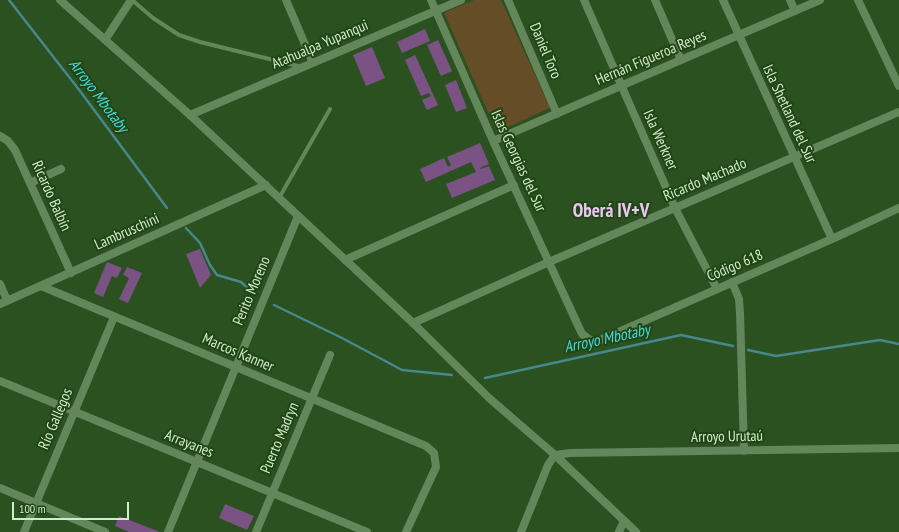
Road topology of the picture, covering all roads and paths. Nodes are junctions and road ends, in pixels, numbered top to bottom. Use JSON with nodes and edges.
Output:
{"nodes":[{"id":1,"x":60,"y":0,"type":"edge"},
{"id":2,"x":132,"y":0,"type":"edge"},
{"id":3,"x":286,"y":0,"type":"edge"},
{"id":4,"x":431,"y":0,"type":"edge"},
{"id":5,"x":460,"y":0,"type":"edge"},
{"id":6,"x":508,"y":0,"type":"edge"},
{"id":7,"x":584,"y":0,"type":"edge"},
{"id":8,"x":655,"y":0,"type":"edge"},
{"id":9,"x":723,"y":0,"type":"edge"},
{"id":10,"x":790,"y":0,"type":"edge"},
{"id":11,"x":820,"y":0,"type":"edge"},
{"id":12,"x":858,"y":0,"type":"edge"},
{"id":13,"x":436,"y":10,"type":"junction"},
{"id":14,"x":795,"y":11,"type":"junction"},
{"id":15,"x":738,"y":35,"type":"junction"},
{"id":16,"x":105,"y":40,"type":"junction"},
{"id":17,"x":681,"y":60,"type":"junction"},
{"id":18,"x":313,"y":64,"type":"junction"},
{"id":19,"x":304,"y":67,"type":"junction"},
{"id":20,"x":621,"y":86,"type":"junction"},
{"id":21,"x":899,"y":86,"type":"edge"},
{"id":22,"x":330,"y":109,"type":"dead end"},
{"id":23,"x":899,"y":112,"type":"edge"},
{"id":24,"x":556,"y":114,"type":"junction"},
{"id":25,"x":190,"y":115,"type":"junction"},
{"id":26,"x":0,"y":136,"type":"edge"},
{"id":27,"x":493,"y":141,"type":"junction"},
{"id":28,"x":794,"y":157,"type":"junction"},
{"id":29,"x":61,"y":169,"type":"dead end"},
{"id":30,"x":30,"y":183,"type":"junction"},
{"id":31,"x":266,"y":185,"type":"junction"},
{"id":32,"x":514,"y":185,"type":"junction"},
{"id":33,"x":279,"y":198,"type":"junction"},
{"id":34,"x":675,"y":208,"type":"junction"},
{"id":35,"x":899,"y":208,"type":"edge"},
{"id":36,"x":298,"y":216,"type":"junction"},
{"id":37,"x":832,"y":239,"type":"junction"},
{"id":38,"x":345,"y":260,"type":"junction"},
{"id":39,"x":549,"y":262,"type":"junction"},
{"id":40,"x":71,"y":272,"type":"junction"},
{"id":41,"x":732,"y":282,"type":"junction"},
{"id":42,"x":0,"y":284,"type":"edge"},
{"id":43,"x":41,"y":286,"type":"junction"},
{"id":44,"x":716,"y":289,"type":"junction"},
{"id":45,"x":4,"y":302,"type":"edge"},
{"id":46,"x":114,"y":317,"type":"junction"},
{"id":47,"x":413,"y":323,"type":"junction"},
{"id":48,"x":582,"y":334,"type":"joint"},
{"id":49,"x":330,"y":355,"type":"dead end"},
{"id":50,"x":235,"y":367,"type":"junction"},
{"id":51,"x":0,"y":382,"type":"edge"},
{"id":52,"x":312,"y":399,"type":"junction"},
{"id":53,"x":74,"y":412,"type":"junction"},
{"id":54,"x":899,"y":448,"type":"edge"},
{"id":55,"x":744,"y":451,"type":"junction"},
{"id":56,"x":555,"y":455,"type":"junction"},
{"id":57,"x":196,"y":462,"type":"junction"},
{"id":58,"x":0,"y":488,"type":"edge"},
{"id":59,"x":272,"y":494,"type":"junction"},
{"id":60,"x":36,"y":503,"type":"junction"},
{"id":61,"x":624,"y":521,"type":"junction"},
{"id":62,"x":24,"y":532,"type":"edge"},
{"id":63,"x":105,"y":532,"type":"edge"},
{"id":64,"x":168,"y":532,"type":"edge"},
{"id":65,"x":256,"y":532,"type":"edge"},
{"id":66,"x":367,"y":532,"type":"edge"},
{"id":67,"x":406,"y":532,"type":"edge"},
{"id":68,"x":521,"y":532,"type":"edge"},
{"id":69,"x":619,"y":532,"type":"edge"},
{"id":70,"x":636,"y":532,"type":"edge"}],
"edges":[{"from":1,"to":16,"type":"street"},
{"from":2,"to":16,"type":"street"},
{"from":2,"to":19,"type":"lane"},
{"from":3,"to":18,"type":"street"},
{"from":4,"to":13,"type":"street","name":"Islas Georgias del Sur"},
{"from":5,"to":13,"type":"street","name":"Atahualpa Yupanqui"},
{"from":6,"to":24,"type":"street","name":"Daniel Toro"},
{"from":7,"to":20,"type":"street","name":"Isla Werkner"},
{"from":8,"to":17,"type":"street"},
{"from":9,"to":15,"type":"street","name":"Isla Shetland del Sur"},
{"from":10,"to":14,"type":"street"},
{"from":11,"to":14,"type":"street","name":"Hernán Figueroa Reyes"},
{"from":12,"to":21,"type":"street"},
{"from":13,"to":18,"type":"street","name":"Atahualpa Yupanqui"},
{"from":13,"to":27,"type":"street","name":"Islas Georgias del Sur"},
{"from":14,"to":15,"type":"street","name":"Hernán Figueroa Reyes"},
{"from":15,"to":17,"type":"street","name":"Hernán Figueroa Reyes"},
{"from":15,"to":28,"type":"street","name":"Isla Shetland del Sur"},
{"from":16,"to":25,"type":"street"},
{"from":17,"to":20,"type":"street","name":"Hernán Figueroa Reyes"},
{"from":18,"to":19,"type":"street","name":"Atahualpa Yupanqui"},
{"from":19,"to":25,"type":"street","name":"Atahualpa Yupanqui"},
{"from":20,"to":24,"type":"street","name":"Hernán Figueroa Reyes"},
{"from":20,"to":34,"type":"street","name":"Isla Werkner"},
{"from":22,"to":33,"type":"lane"},
{"from":23,"to":28,"type":"street","name":"Ricardo Machado"},
{"from":24,"to":27,"type":"street","name":"Hernán Figueroa Reyes"},
{"from":25,"to":31,"type":"street"},
{"from":26,"to":30,"type":"street","name":"Ricardo Balbín"},
{"from":27,"to":32,"type":"street","name":"Islas Georgias del Sur"},
{"from":28,"to":34,"type":"street","name":"Ricardo Machado"},
{"from":28,"to":37,"type":"street","name":"Isla Shetland del Sur"},
{"from":29,"to":30,"type":"street"},
{"from":30,"to":40,"type":"street","name":"Ricardo Balbín"},
{"from":31,"to":33,"type":"street"},
{"from":31,"to":40,"type":"street","name":"Lambruschini"},
{"from":32,"to":38,"type":"street"},
{"from":32,"to":39,"type":"street","name":"Islas Georgias del Sur"},
{"from":33,"to":36,"type":"street"},
{"from":34,"to":39,"type":"street","name":"Ricardo Machado"},
{"from":34,"to":44,"type":"street","name":"Isla Werkner"},
{"from":35,"to":37,"type":"street","name":"Código 618"},
{"from":36,"to":38,"type":"street"},
{"from":36,"to":50,"type":"street","name":"Perito Moreno"},
{"from":37,"to":41,"type":"street","name":"Código 618"},
{"from":38,"to":47,"type":"street"},
{"from":39,"to":47,"type":"street","name":"Ricardo Machado"},
{"from":39,"to":48,"type":"street","name":"Islas Georgias del Sur"},
{"from":40,"to":43,"type":"street","name":"Lambruschini"},
{"from":41,"to":44,"type":"street","name":"Código 618"},
{"from":41,"to":55,"type":"street"},
{"from":42,"to":45,"type":"street"},
{"from":43,"to":45,"type":"street","name":"Lambruschini"},
{"from":43,"to":46,"type":"street","name":"Marcos Kanner"},
{"from":44,"to":48,"type":"street","name":"Código 618"},
{"from":46,"to":50,"type":"street","name":"Marcos Kanner"},
{"from":46,"to":53,"type":"street","name":"Río Gallegos"},
{"from":47,"to":56,"type":"street"},
{"from":49,"to":52,"type":"street","name":"Puerto Madryn"},
{"from":50,"to":52,"type":"street","name":"Marcos Kanner"},
{"from":50,"to":57,"type":"street","name":"Perito Moreno"},
{"from":51,"to":53,"type":"street","name":"Arrayanes"},
{"from":52,"to":59,"type":"street","name":"Puerto Madryn"},
{"from":52,"to":67,"type":"street","name":"Marcos Kanner"},
{"from":53,"to":57,"type":"street","name":"Arrayanes"},
{"from":53,"to":60,"type":"street","name":"Río Gallegos"},
{"from":54,"to":55,"type":"street","name":"Arroyo Urutaú"},
{"from":55,"to":56,"type":"street","name":"Arroyo Urutaú"},
{"from":56,"to":61,"type":"street"},
{"from":56,"to":68,"type":"street"},
{"from":57,"to":59,"type":"street","name":"Arrayanes"},
{"from":57,"to":64,"type":"street","name":"Perito Moreno"},
{"from":58,"to":60,"type":"street"},
{"from":59,"to":65,"type":"street","name":"Puerto Madryn"},
{"from":59,"to":66,"type":"street","name":"Arrayanes"},
{"from":60,"to":62,"type":"street","name":"Río Gallegos"},
{"from":60,"to":63,"type":"street"},
{"from":61,"to":69,"type":"street"},
{"from":61,"to":70,"type":"street"}]}
